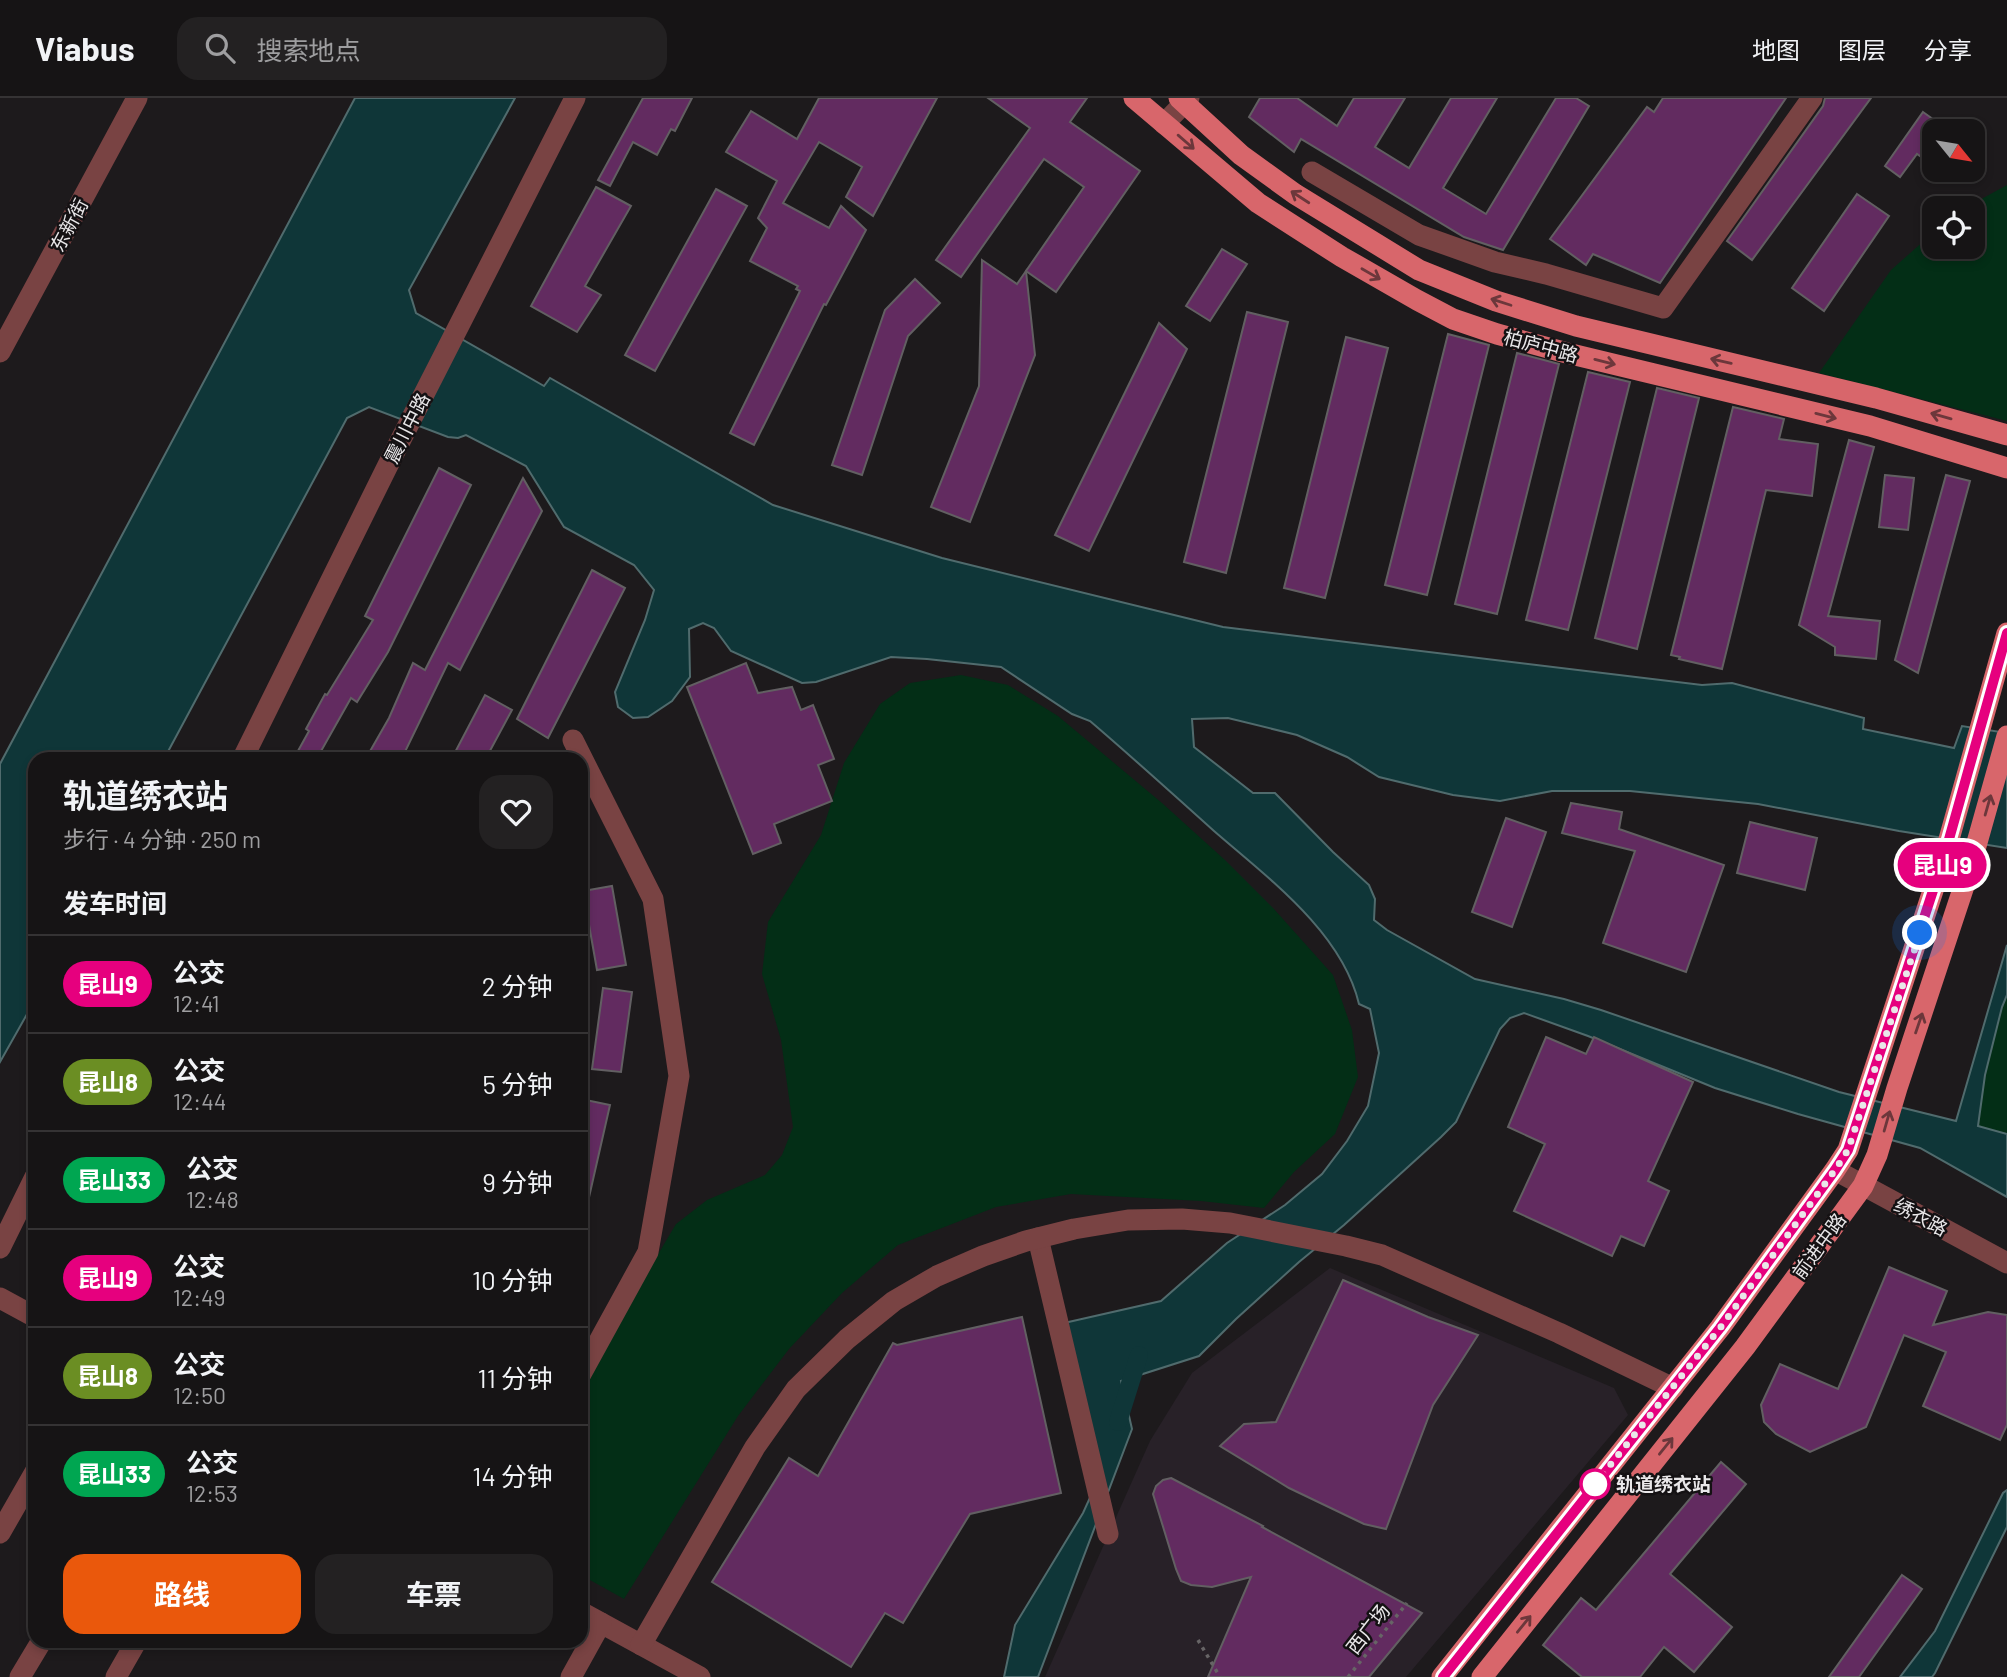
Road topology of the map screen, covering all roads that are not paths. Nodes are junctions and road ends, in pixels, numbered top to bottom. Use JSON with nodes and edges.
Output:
{"nodes":[{"id":1,"x":137,"y":98,"type":"edge"},
{"id":2,"x":575,"y":98,"type":"edge"},
{"id":3,"x":1134,"y":98,"type":"edge"},
{"id":4,"x":1812,"y":98,"type":"edge"},
{"id":5,"x":1184,"y":100,"type":"edge"},
{"id":6,"x":1164,"y":124,"type":"junction"},
{"id":7,"x":1312,"y":172,"type":"dead end"},
{"id":8,"x":0,"y":352,"type":"edge"},
{"id":9,"x":2007,"y":435,"type":"edge"},
{"id":10,"x":2007,"y":468,"type":"edge"},
{"id":11,"x":2007,"y":633,"type":"edge"},
{"id":12,"x":2007,"y":736,"type":"edge"},
{"id":13,"x":573,"y":740,"type":"dead end"},
{"id":14,"x":246,"y":752,"type":"edge"},
{"id":15,"x":579,"y":752,"type":"edge"},
{"id":16,"x":588,"y":770,"type":"edge"},
{"id":17,"x":1835,"y":1170,"type":"junction"},
{"id":18,"x":1863,"y":1186,"type":"junction"},
{"id":19,"x":28,"y":1191,"type":"edge"},
{"id":20,"x":1038,"y":1238,"type":"junction"},
{"id":21,"x":0,"y":1248,"type":"edge"},
{"id":22,"x":2007,"y":1263,"type":"edge"},
{"id":23,"x":0,"y":1298,"type":"edge"},
{"id":24,"x":28,"y":1313,"type":"edge"},
{"id":25,"x":588,"y":1361,"type":"edge"},
{"id":26,"x":1673,"y":1388,"type":"junction"},
{"id":27,"x":28,"y":1484,"type":"edge"},
{"id":28,"x":0,"y":1533,"type":"edge"},
{"id":29,"x":1108,"y":1534,"type":"dead end"},
{"id":30,"x":588,"y":1616,"type":"edge"},
{"id":31,"x":601,"y":1623,"type":"junction"},
{"id":32,"x":641,"y":1645,"type":"junction"},
{"id":33,"x":588,"y":1646,"type":"edge"},
{"id":34,"x":37,"y":1648,"type":"edge"},
{"id":35,"x":133,"y":1648,"type":"edge"},
{"id":36,"x":587,"y":1648,"type":"edge"},
{"id":37,"x":20,"y":1677,"type":"edge"},
{"id":38,"x":116,"y":1677,"type":"edge"},
{"id":39,"x":571,"y":1677,"type":"edge"},
{"id":40,"x":699,"y":1677,"type":"edge"},
{"id":41,"x":1442,"y":1677,"type":"edge"},
{"id":42,"x":1482,"y":1677,"type":"edge"}],
"edges":[{"from":1,"to":8,"type":"street","name":"东新街"},
{"from":2,"to":14,"type":"street","name":"震川中路"},
{"from":3,"to":6,"type":"main road","name":"柏庐中路"},
{"from":4,"to":7,"type":"street"},
{"from":5,"to":6,"type":"street"},
{"from":9,"to":5,"type":"main road","name":"柏庐中路","one_way":true},
{"from":6,"to":10,"type":"main road","name":"柏庐中路","one_way":true},
{"from":11,"to":17,"type":"main road","name":"前进中路"},
{"from":18,"to":12,"type":"main road","name":"前进中路","one_way":true},
{"from":13,"to":15,"type":"street"},
{"from":16,"to":25,"type":"street"},
{"from":17,"to":18,"type":"street","name":"绣衣路"},
{"from":17,"to":26,"type":"main road","name":"前进中路"},
{"from":18,"to":22,"type":"street","name":"绣衣路"},
{"from":42,"to":18,"type":"main road","name":"前进中路","one_way":true},
{"from":19,"to":21,"type":"street"},
{"from":20,"to":26,"type":"street"},
{"from":20,"to":29,"type":"street"},
{"from":20,"to":32,"type":"street"},
{"from":23,"to":24,"type":"street"},
{"from":26,"to":41,"type":"main road","name":"前进中路"},
{"from":27,"to":28,"type":"street"},
{"from":30,"to":31,"type":"street"},
{"from":31,"to":32,"type":"street"},
{"from":31,"to":33,"type":"street"},
{"from":32,"to":40,"type":"street"},
{"from":34,"to":37,"type":"street"},
{"from":35,"to":38,"type":"street"},
{"from":36,"to":39,"type":"street"}]}
